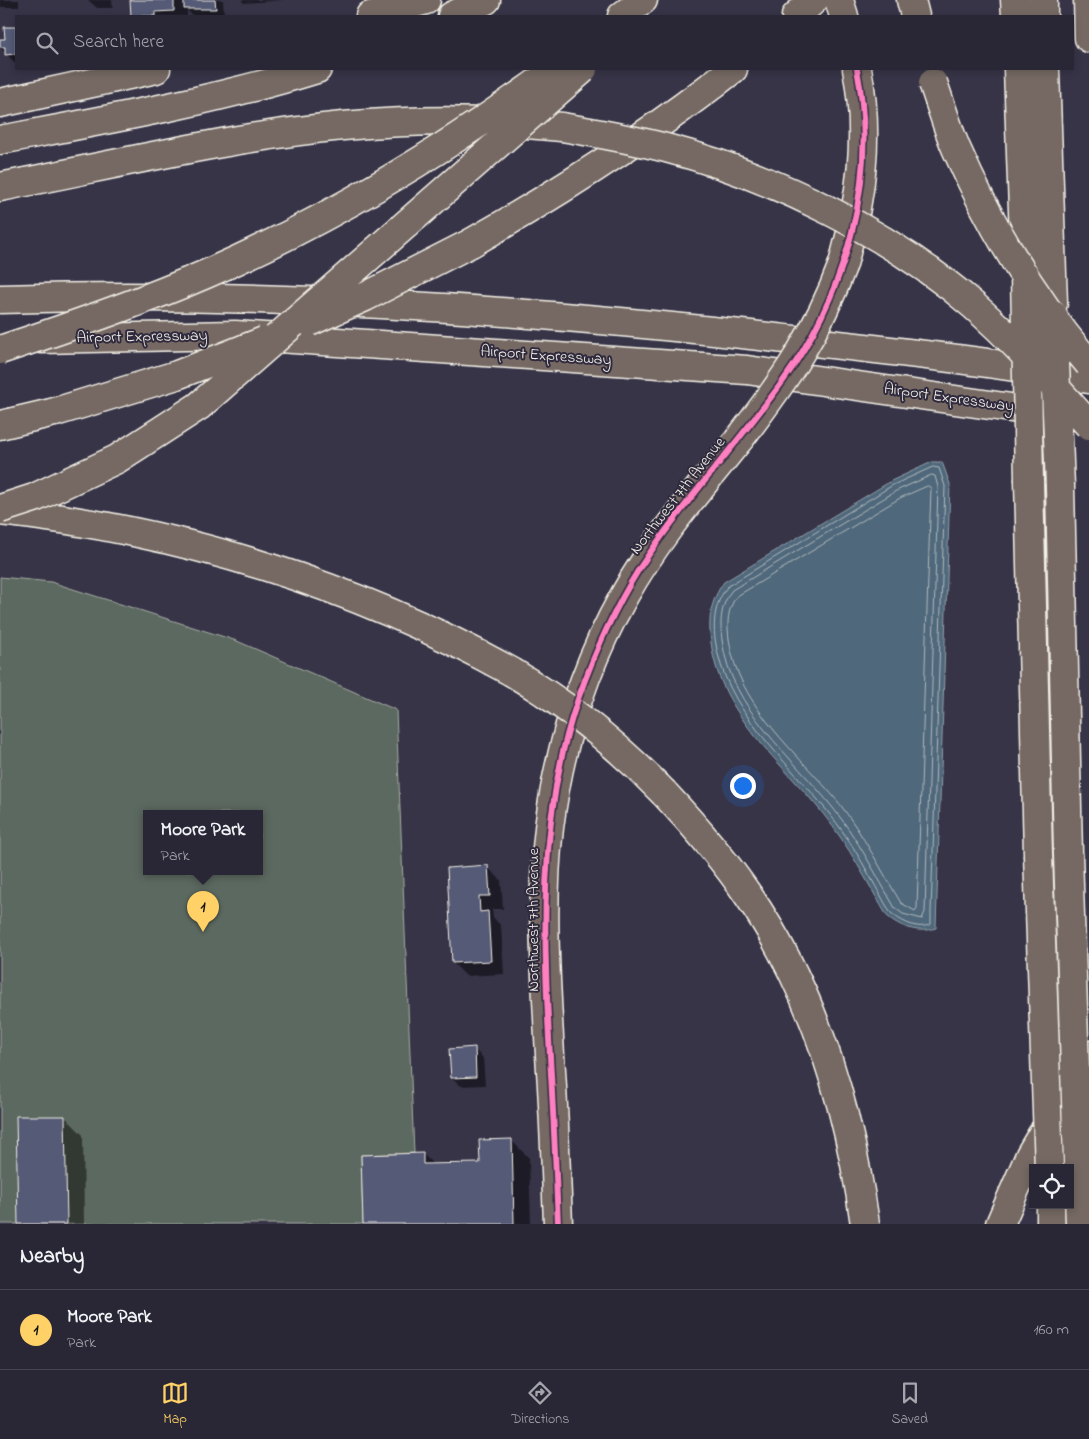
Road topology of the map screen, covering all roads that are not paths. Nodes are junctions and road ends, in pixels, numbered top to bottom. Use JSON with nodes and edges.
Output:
{"nodes":[{"id":1,"x":426,"y":0,"type":"edge"},
{"id":2,"x":486,"y":0,"type":"edge"},
{"id":3,"x":643,"y":0,"type":"edge"},
{"id":4,"x":657,"y":0,"type":"edge"},
{"id":5,"x":814,"y":0,"type":"edge"},
{"id":6,"x":839,"y":0,"type":"edge"},
{"id":7,"x":911,"y":0,"type":"edge"},
{"id":8,"x":1015,"y":0,"type":"edge"},
{"id":9,"x":1042,"y":0,"type":"edge"},
{"id":10,"x":1088,"y":0,"type":"edge"},
{"id":11,"x":374,"y":15,"type":"edge"},
{"id":12,"x":454,"y":15,"type":"edge"},
{"id":13,"x":623,"y":15,"type":"edge"},
{"id":14,"x":641,"y":15,"type":"edge"},
{"id":15,"x":797,"y":15,"type":"edge"},
{"id":16,"x":844,"y":15,"type":"edge"},
{"id":17,"x":914,"y":15,"type":"edge"},
{"id":18,"x":1016,"y":15,"type":"edge"},
{"id":19,"x":1043,"y":15,"type":"edge"},
{"id":20,"x":1089,"y":38,"type":"edge"},
{"id":21,"x":151,"y":70,"type":"edge"},
{"id":22,"x":313,"y":70,"type":"edge"},
{"id":23,"x":555,"y":70,"type":"edge"},
{"id":24,"x":582,"y":70,"type":"edge"},
{"id":25,"x":732,"y":70,"type":"edge"},
{"id":26,"x":857,"y":70,"type":"edge"},
{"id":27,"x":929,"y":70,"type":"edge"},
{"id":28,"x":1018,"y":70,"type":"edge"},
{"id":29,"x":1045,"y":70,"type":"edge"},
{"id":30,"x":0,"y":103,"type":"edge"},
{"id":31,"x":0,"y":140,"type":"edge"},
{"id":32,"x":0,"y":187,"type":"edge"},
{"id":33,"x":0,"y":299,"type":"edge"},
{"id":34,"x":0,"y":340,"type":"edge"},
{"id":35,"x":0,"y":350,"type":"edge"},
{"id":36,"x":1089,"y":364,"type":"edge"},
{"id":37,"x":1089,"y":379,"type":"edge"},
{"id":38,"x":1089,"y":420,"type":"edge"},
{"id":39,"x":1089,"y":425,"type":"edge"},
{"id":40,"x":0,"y":426,"type":"edge"},
{"id":41,"x":0,"y":510,"type":"edge"},
{"id":42,"x":1089,"y":1055,"type":"edge"},
{"id":43,"x":1049,"y":1164,"type":"edge"},
{"id":44,"x":1051,"y":1209,"type":"edge"},
{"id":45,"x":558,"y":1224,"type":"edge"},
{"id":46,"x":865,"y":1224,"type":"edge"},
{"id":47,"x":1000,"y":1224,"type":"edge"},
{"id":48,"x":1051,"y":1224,"type":"edge"},
{"id":49,"x":1080,"y":1224,"type":"edge"}],
"edges":[{"from":1,"to":11,"type":"main road"},
{"from":2,"to":12,"type":"main road"},
{"from":3,"to":13,"type":"main road"},
{"from":4,"to":14,"type":"main road"},
{"from":5,"to":15,"type":"main road"},
{"from":6,"to":16,"type":"main road"},
{"from":7,"to":17,"type":"main road"},
{"from":8,"to":18,"type":"main road"},
{"from":9,"to":19,"type":"main road"},
{"from":10,"to":20,"type":"main road"},
{"from":21,"to":30,"type":"main road"},
{"from":22,"to":31,"type":"main road"},
{"from":23,"to":35,"type":"main road","bridge":true},
{"from":24,"to":41,"type":"main road","bridge":true},
{"from":25,"to":40,"type":"main road","bridge":true},
{"from":26,"to":45,"type":"main road","name":"Northwest 7th Avenue","bridge":true},
{"from":27,"to":36,"type":"main road","bridge":true},
{"from":28,"to":43,"type":"main road","bridge":true},
{"from":29,"to":49,"type":"main road","bridge":true},
{"from":32,"to":39,"type":"main road","bridge":true},
{"from":33,"to":37,"type":"main road"},
{"from":34,"to":38,"type":"main road","name":"Airport Expressway"},
{"from":41,"to":46,"type":"main road","bridge":true},
{"from":42,"to":47,"type":"main road"},
{"from":44,"to":48,"type":"main road"}]}
